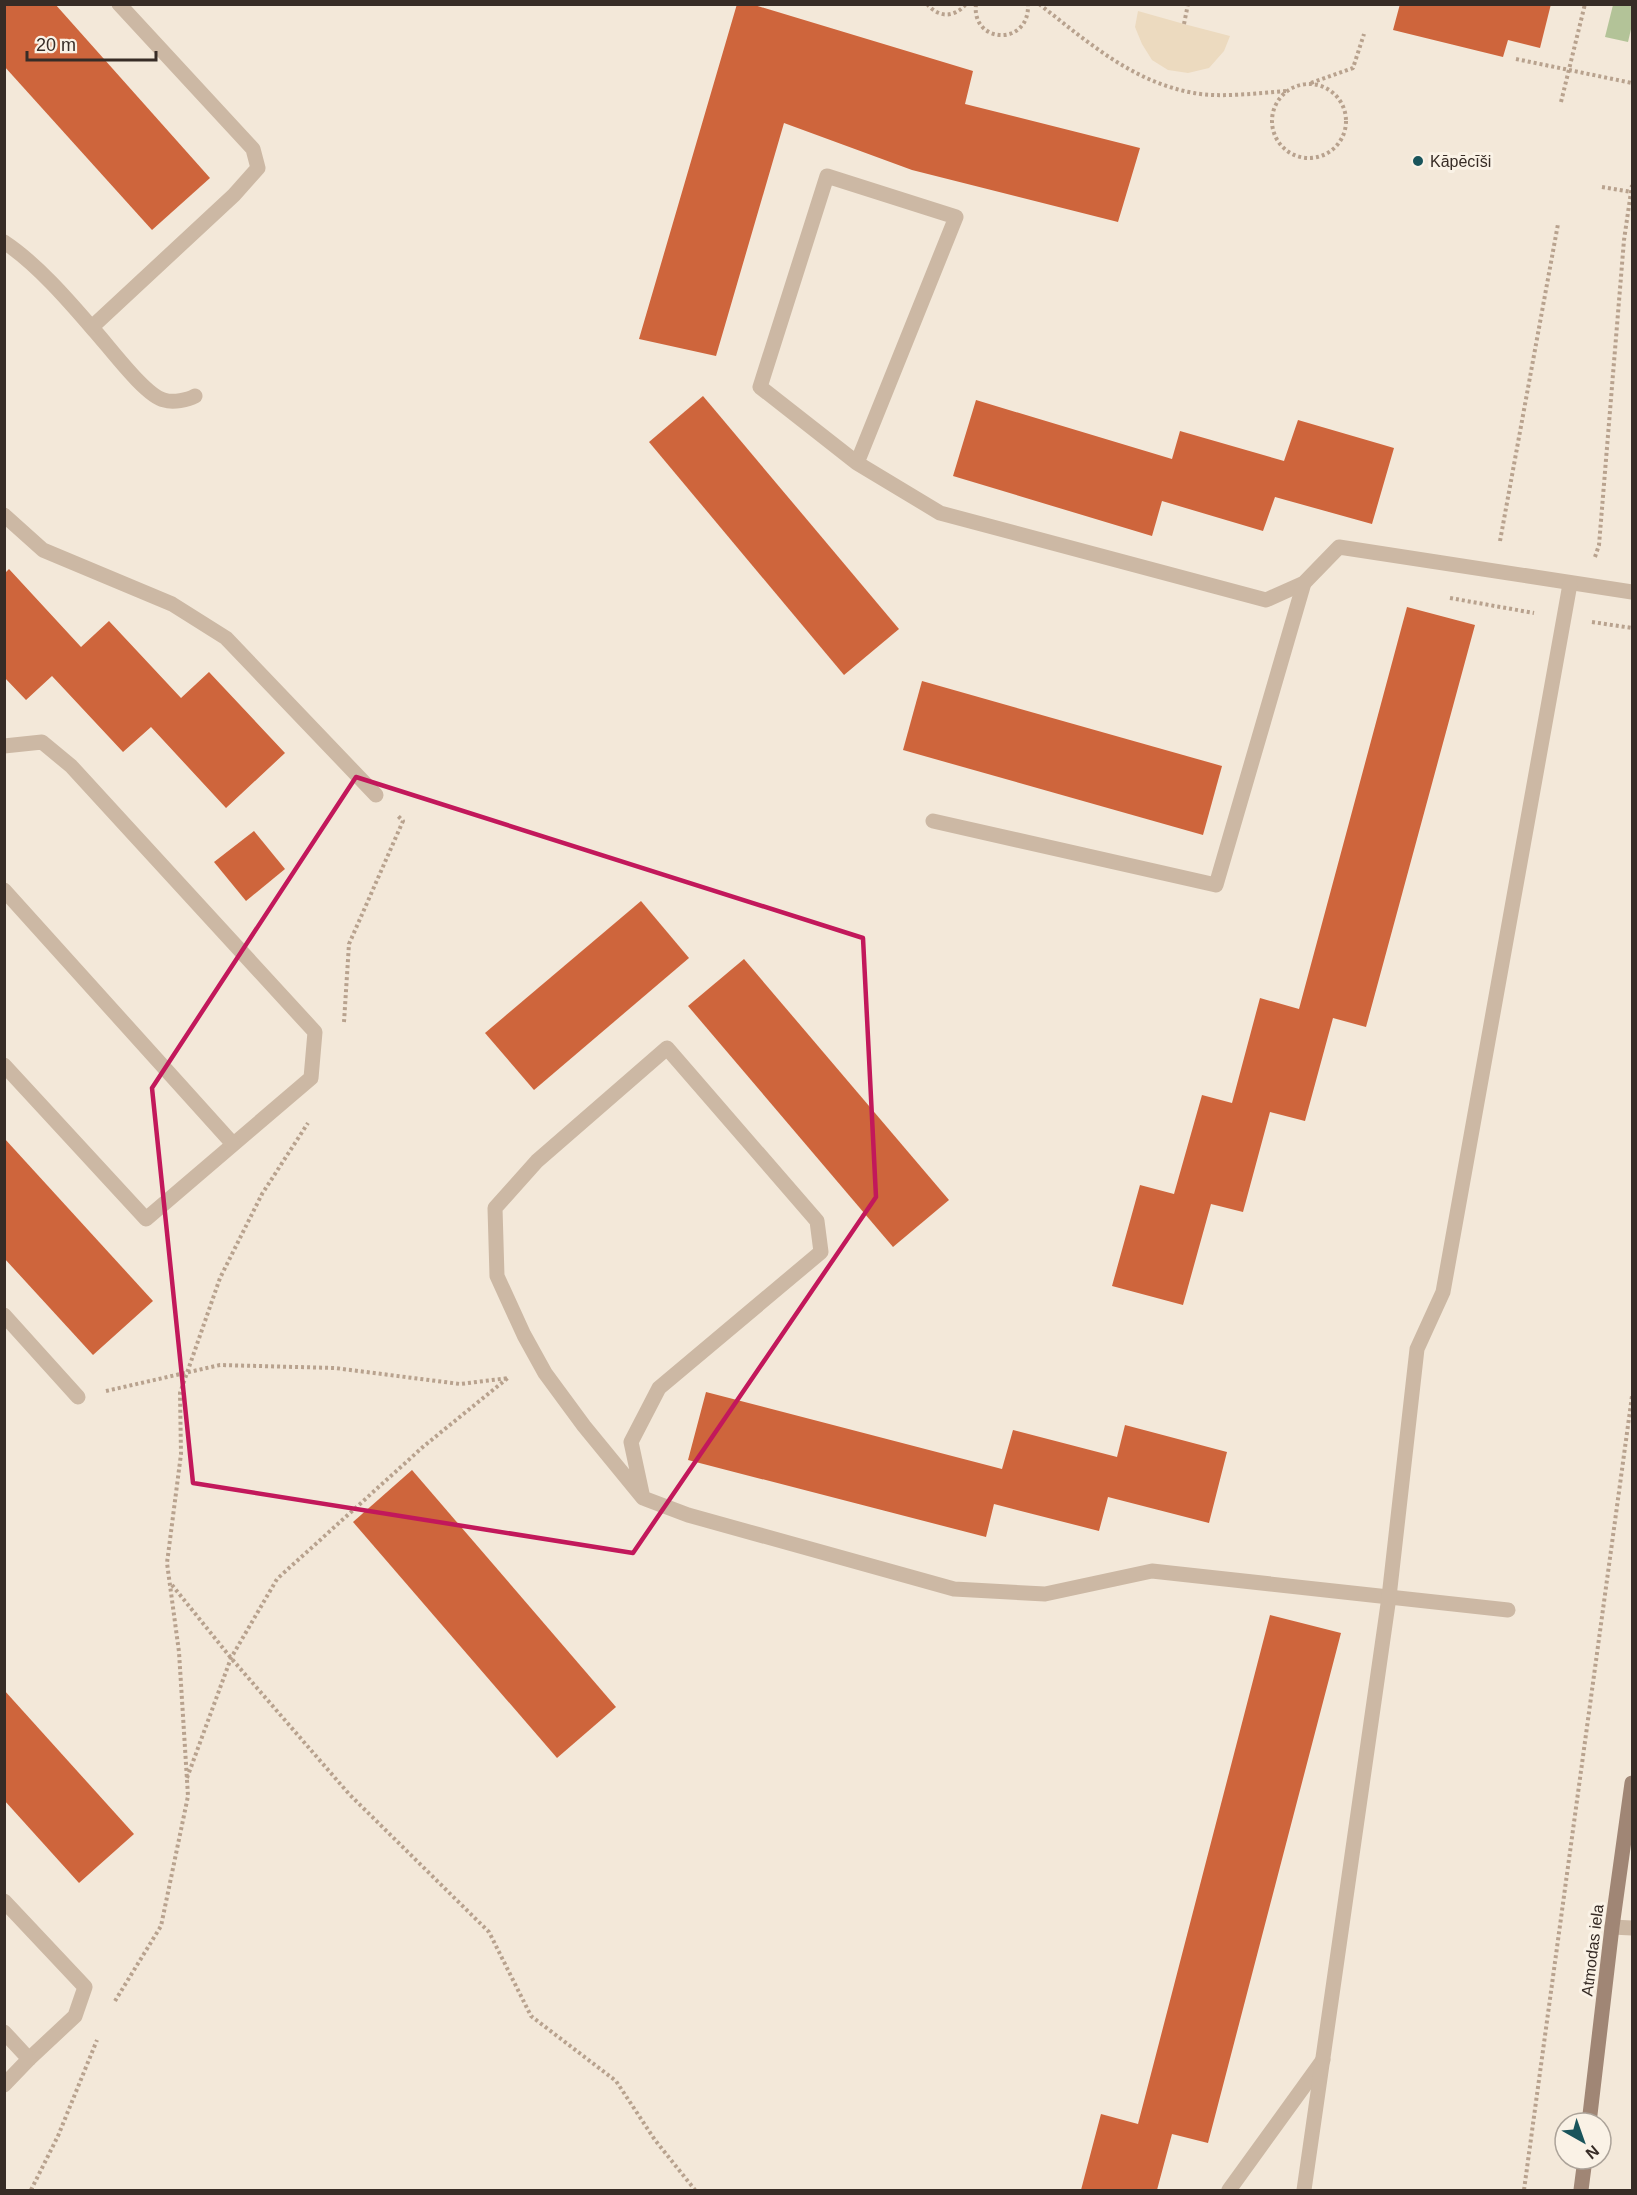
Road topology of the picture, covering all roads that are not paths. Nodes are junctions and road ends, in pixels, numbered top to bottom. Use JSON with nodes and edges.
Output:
{"nodes":[{"id":1,"x":119,"y":4,"type":"edge"},
{"id":2,"x":4,"y":242,"type":"edge"},
{"id":3,"x":92,"y":327,"type":"junction"},
{"id":4,"x":195,"y":396,"type":"dead end"},
{"id":5,"x":857,"y":463,"type":"junction"},
{"id":6,"x":4,"y":515,"type":"edge"},
{"id":7,"x":1304,"y":583,"type":"junction"},
{"id":8,"x":1577,"y":585,"type":"junction"},
{"id":9,"x":1632,"y":592,"type":"edge"},
{"id":10,"x":4,"y":746,"type":"edge"},
{"id":11,"x":376,"y":795,"type":"road end"},
{"id":12,"x":933,"y":820,"type":"dead end"},
{"id":13,"x":4,"y":890,"type":"edge"},
{"id":14,"x":4,"y":1065,"type":"edge"},
{"id":15,"x":233,"y":1144,"type":"junction"},
{"id":16,"x":4,"y":1315,"type":"edge"},
{"id":17,"x":78,"y":1397,"type":"road end"},
{"id":18,"x":643,"y":1498,"type":"junction"},
{"id":19,"x":1389,"y":1597,"type":"junction"},
{"id":20,"x":1508,"y":1610,"type":"dead end"},
{"id":21,"x":1632,"y":1783,"type":"edge"},
{"id":22,"x":4,"y":1901,"type":"edge"},
{"id":23,"x":1612,"y":1927,"type":"junction"},
{"id":24,"x":1632,"y":1928,"type":"edge"},
{"id":25,"x":4,"y":2032,"type":"edge"},
{"id":26,"x":1324,"y":2058,"type":"junction"},
{"id":27,"x":29,"y":2059,"type":"junction"},
{"id":28,"x":4,"y":2085,"type":"edge"},
{"id":29,"x":1590,"y":2111,"type":"edge"},
{"id":30,"x":1583,"y":2171,"type":"edge"},
{"id":31,"x":1229,"y":2190,"type":"edge"},
{"id":32,"x":1304,"y":2190,"type":"edge"},
{"id":33,"x":1581,"y":2190,"type":"edge"}],
"edges":[{"from":1,"to":3,"type":"street"},
{"from":2,"to":3,"type":"street"},
{"from":3,"to":4,"type":"street"},
{"from":5,"to":5,"type":"street"},
{"from":5,"to":7,"type":"street"},
{"from":6,"to":11,"type":"street"},
{"from":7,"to":8,"type":"street"},
{"from":7,"to":12,"type":"street"},
{"from":8,"to":9,"type":"street"},
{"from":8,"to":19,"type":"street"},
{"from":10,"to":15,"type":"street"},
{"from":13,"to":15,"type":"street"},
{"from":14,"to":15,"type":"street"},
{"from":16,"to":17,"type":"street"},
{"from":18,"to":18,"type":"street"},
{"from":18,"to":19,"type":"street"},
{"from":19,"to":20,"type":"street"},
{"from":19,"to":26,"type":"street"},
{"from":21,"to":23,"type":"main road","name":"Atmodas iela"},
{"from":22,"to":27,"type":"street"},
{"from":23,"to":24,"type":"street"},
{"from":23,"to":29,"type":"main road","name":"Atmodas iela"},
{"from":25,"to":27,"type":"street"},
{"from":26,"to":31,"type":"street"},
{"from":26,"to":32,"type":"street"},
{"from":27,"to":28,"type":"street"},
{"from":30,"to":33,"type":"main road"}]}
